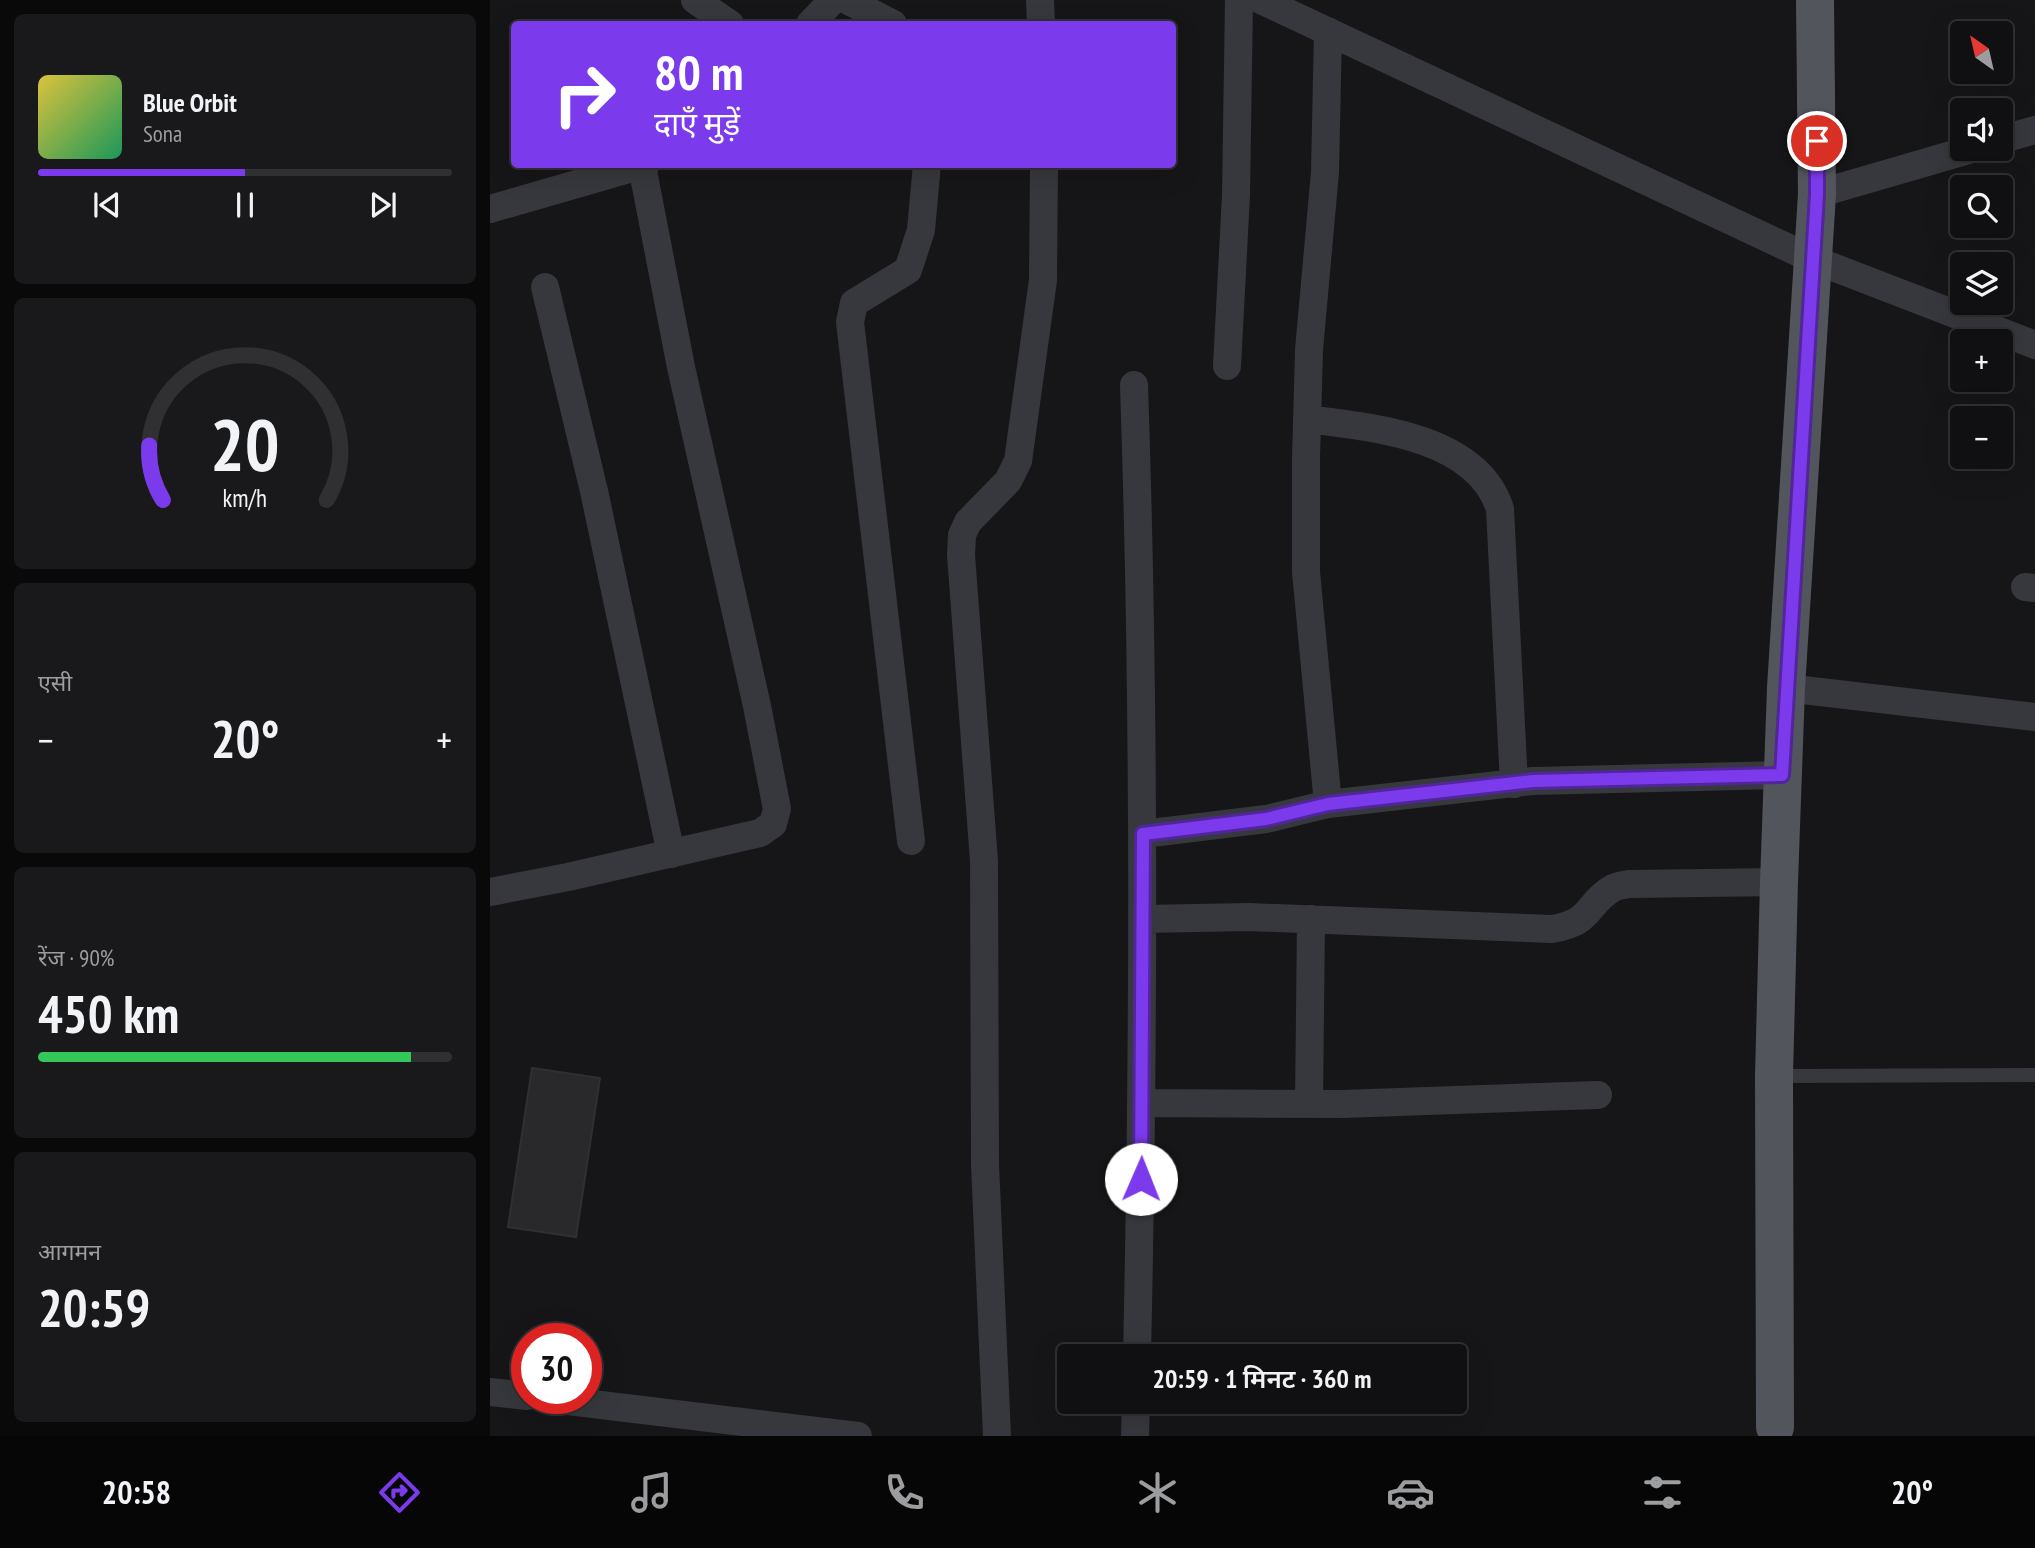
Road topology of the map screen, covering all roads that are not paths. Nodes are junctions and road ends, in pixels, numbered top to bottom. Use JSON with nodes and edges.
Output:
{"nodes":[{"id":1,"x":695,"y":0,"type":"edge"},
{"id":2,"x":833,"y":0,"type":"edge"},
{"id":3,"x":847,"y":0,"type":"edge"},
{"id":4,"x":1040,"y":0,"type":"edge"},
{"id":5,"x":1239,"y":0,"type":"edge"},
{"id":6,"x":1261,"y":0,"type":"edge"},
{"id":7,"x":1815,"y":0,"type":"edge"},
{"id":8,"x":726,"y":21,"type":"edge"},
{"id":9,"x":813,"y":21,"type":"edge"},
{"id":10,"x":888,"y":21,"type":"edge"},
{"id":11,"x":1041,"y":21,"type":"edge"},
{"id":12,"x":1328,"y":32,"type":"junction"},
{"id":13,"x":2035,"y":130,"type":"edge"},
{"id":14,"x":2013,"y":136,"type":"edge"},
{"id":15,"x":1950,"y":155,"type":"edge"},
{"id":16,"x":634,"y":168,"type":"edge"},
{"id":17,"x":645,"y":168,"type":"edge"},
{"id":18,"x":927,"y":168,"type":"edge"},
{"id":19,"x":1044,"y":168,"type":"edge"},
{"id":20,"x":1817,"y":194,"type":"junction"},
{"id":21,"x":490,"y":209,"type":"edge"},
{"id":22,"x":1812,"y":259,"type":"junction"},
{"id":23,"x":545,"y":286,"type":"dead end"},
{"id":24,"x":2035,"y":345,"type":"edge"},
{"id":25,"x":1227,"y":366,"type":"dead end"},
{"id":26,"x":1135,"y":385,"type":"dead end"},
{"id":27,"x":1307,"y":419,"type":"junction"},
{"id":28,"x":1786,"y":688,"type":"junction"},
{"id":29,"x":2035,"y":717,"type":"edge"},
{"id":30,"x":1782,"y":775,"type":"junction"},
{"id":31,"x":1514,"y":784,"type":"junction"},
{"id":32,"x":1328,"y":804,"type":"junction"},
{"id":33,"x":1143,"y":834,"type":"junction"},
{"id":34,"x":911,"y":841,"type":"dead end"},
{"id":35,"x":671,"y":854,"type":"junction"},
{"id":36,"x":1779,"y":882,"type":"junction"},
{"id":37,"x":490,"y":892,"type":"edge"},
{"id":38,"x":1143,"y":919,"type":"junction"},
{"id":39,"x":1311,"y":919,"type":"junction"},
{"id":40,"x":2035,"y":1075,"type":"edge"},
{"id":41,"x":1774,"y":1076,"type":"junction"},
{"id":42,"x":1598,"y":1095,"type":"dead end"},
{"id":43,"x":1142,"y":1103,"type":"junction"},
{"id":44,"x":1309,"y":1104,"type":"junction"},
{"id":45,"x":1137,"y":1344,"type":"edge"},
{"id":46,"x":490,"y":1392,"type":"edge"},
{"id":47,"x":511,"y":1394,"type":"edge"},
{"id":48,"x":602,"y":1408,"type":"edge"},
{"id":49,"x":1136,"y":1414,"type":"edge"},
{"id":50,"x":711,"y":1427,"type":"edge"},
{"id":51,"x":1778,"y":1433,"type":"edge"},
{"id":52,"x":858,"y":1436,"type":"edge"},
{"id":53,"x":996,"y":1436,"type":"edge"},
{"id":54,"x":1135,"y":1436,"type":"edge"}],
"edges":[{"from":1,"to":8,"type":"street"},
{"from":2,"to":9,"type":"street"},
{"from":3,"to":10,"type":"street"},
{"from":4,"to":11,"type":"street"},
{"from":5,"to":25,"type":"street"},
{"from":6,"to":12,"type":"street"},
{"from":7,"to":20,"type":"main road"},
{"from":12,"to":22,"type":"street"},
{"from":12,"to":27,"type":"street"},
{"from":13,"to":14,"type":"street"},
{"from":15,"to":20,"type":"street"},
{"from":16,"to":21,"type":"street"},
{"from":17,"to":35,"type":"street"},
{"from":18,"to":34,"type":"street"},
{"from":19,"to":53,"type":"street"},
{"from":20,"to":22,"type":"main road"},
{"from":22,"to":24,"type":"street"},
{"from":22,"to":28,"type":"main road"},
{"from":23,"to":35,"type":"street"},
{"from":26,"to":33,"type":"street"},
{"from":27,"to":31,"type":"street"},
{"from":27,"to":32,"type":"street"},
{"from":28,"to":29,"type":"street"},
{"from":28,"to":30,"type":"main road"},
{"from":30,"to":31,"type":"street"},
{"from":30,"to":36,"type":"main road"},
{"from":31,"to":32,"type":"street"},
{"from":32,"to":33,"type":"street"},
{"from":33,"to":38,"type":"street"},
{"from":35,"to":37,"type":"street"},
{"from":36,"to":39,"type":"street"},
{"from":36,"to":41,"type":"main road"},
{"from":38,"to":39,"type":"street"},
{"from":38,"to":43,"type":"street"},
{"from":39,"to":44,"type":"street"},
{"from":40,"to":41,"type":"lane"},
{"from":41,"to":51,"type":"main road"},
{"from":42,"to":44,"type":"street"},
{"from":43,"to":44,"type":"street"},
{"from":43,"to":45,"type":"street"},
{"from":46,"to":47,"type":"street"},
{"from":48,"to":50,"type":"street"},
{"from":49,"to":54,"type":"street"},
{"from":50,"to":52,"type":"street"}]}
